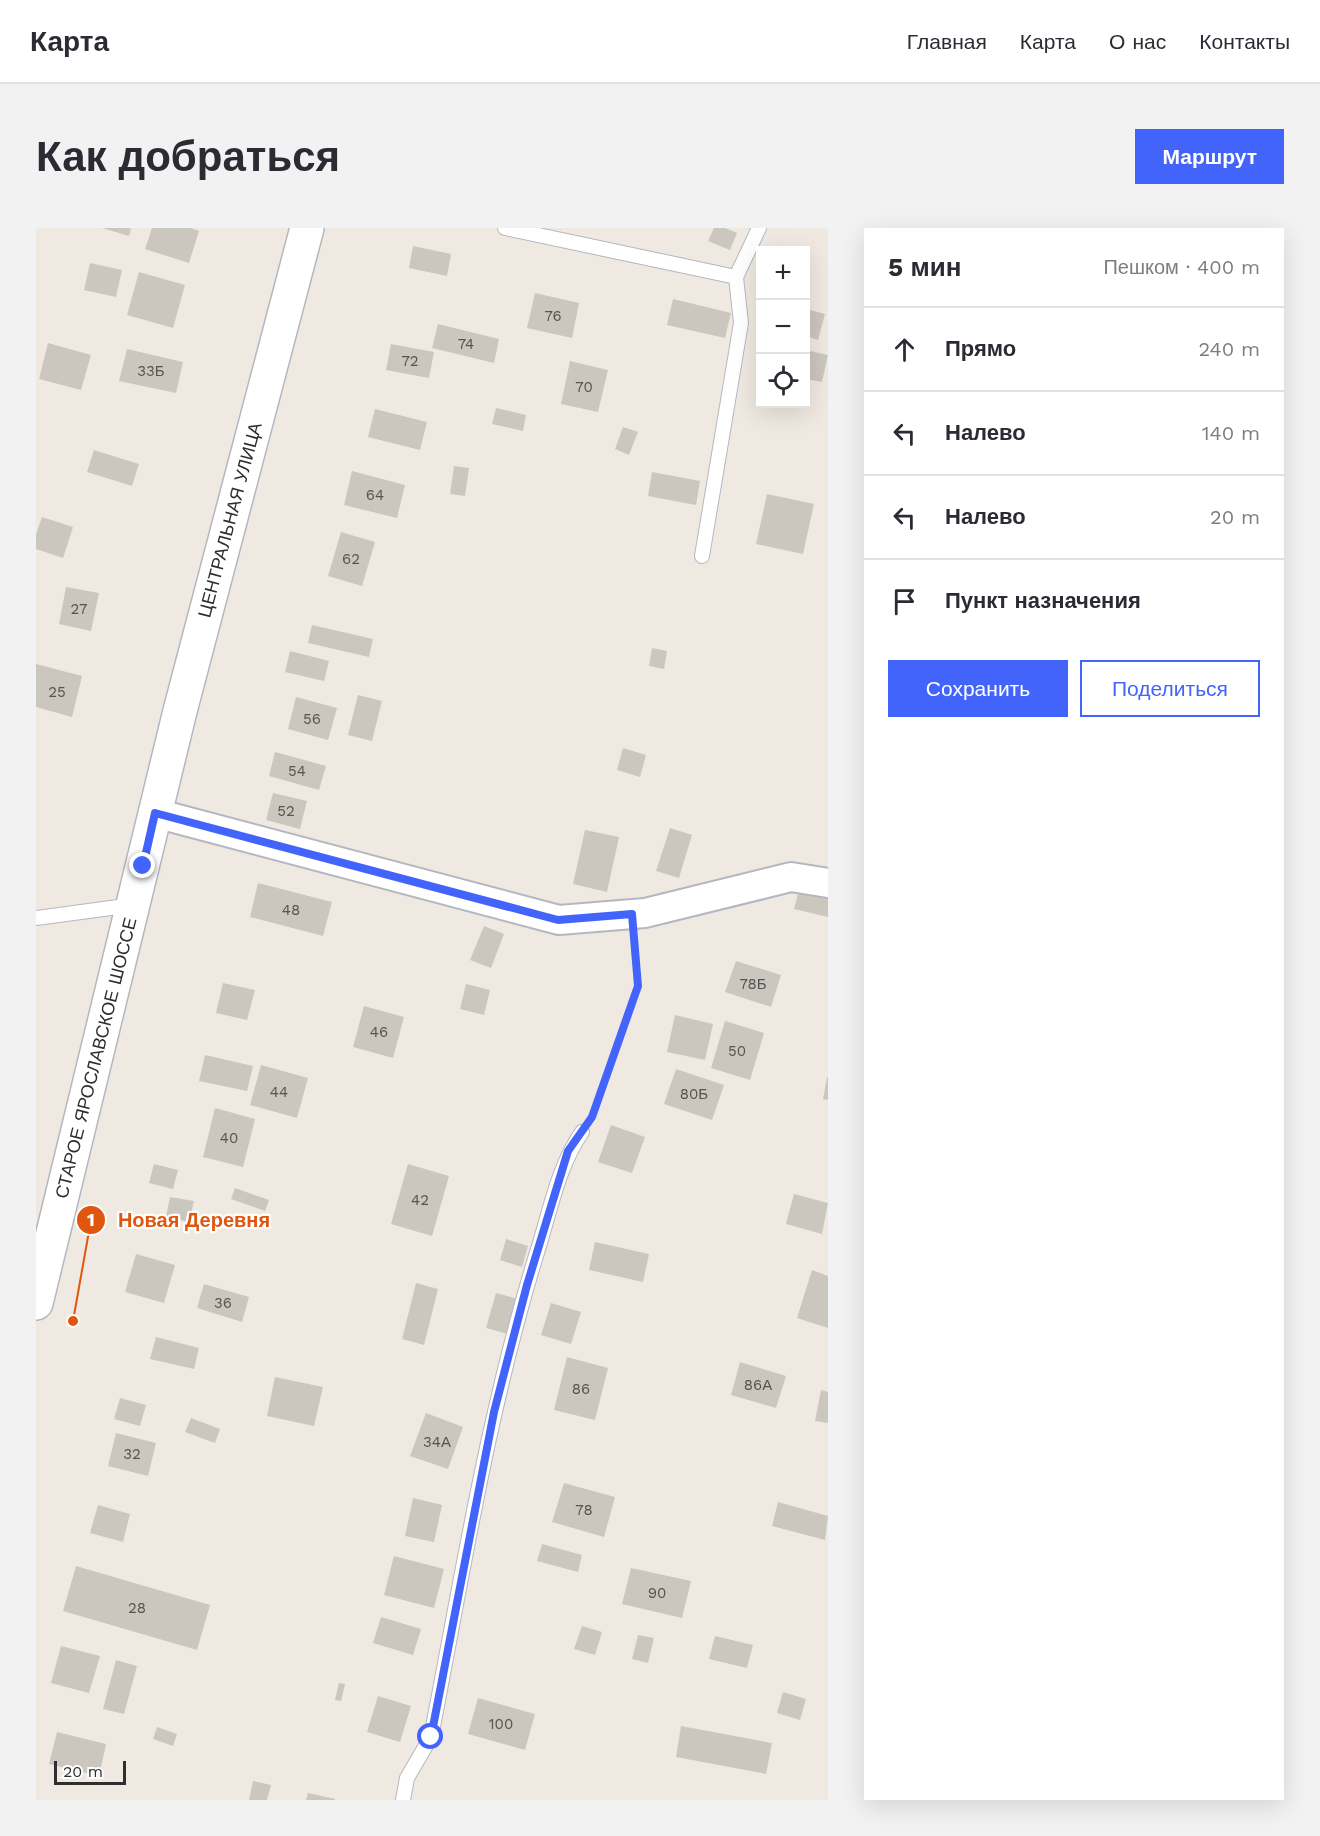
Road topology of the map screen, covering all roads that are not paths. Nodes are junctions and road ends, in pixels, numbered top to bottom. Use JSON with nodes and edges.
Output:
{"nodes":[{"id":1,"x":307,"y":228,"type":"edge"},
{"id":2,"x":505,"y":228,"type":"edge"},
{"id":3,"x":759,"y":228,"type":"edge"},
{"id":4,"x":736,"y":277,"type":"junction"},
{"id":5,"x":702,"y":556,"type":"dead end"},
{"id":6,"x":155,"y":813,"type":"junction"},
{"id":7,"x":828,"y":883,"type":"edge"},
{"id":8,"x":133,"y":905,"type":"junction"},
{"id":9,"x":36,"y":918,"type":"edge"},
{"id":10,"x":582,"y":1132,"type":"road end"},
{"id":11,"x":36,"y":1303,"type":"edge"},
{"id":12,"x":403,"y":1800,"type":"edge"}],
"edges":[{"from":1,"to":6,"type":"main road","name":"ЦЕНТРАЛЬНАЯ УЛИЦА"},
{"from":2,"to":4,"type":"lane"},
{"from":3,"to":4,"type":"lane"},
{"from":4,"to":5,"type":"lane"},
{"from":6,"to":7,"type":"street"},
{"from":6,"to":8,"type":"main road","name":"СТАРОЕ ЯРОСЛАВСКОЕ ШОССЕ"},
{"from":8,"to":9,"type":"lane"},
{"from":8,"to":11,"type":"main road","name":"СТАРОЕ ЯРОСЛАВСКОЕ ШОССЕ"},
{"from":10,"to":12,"type":"lane"}]}
